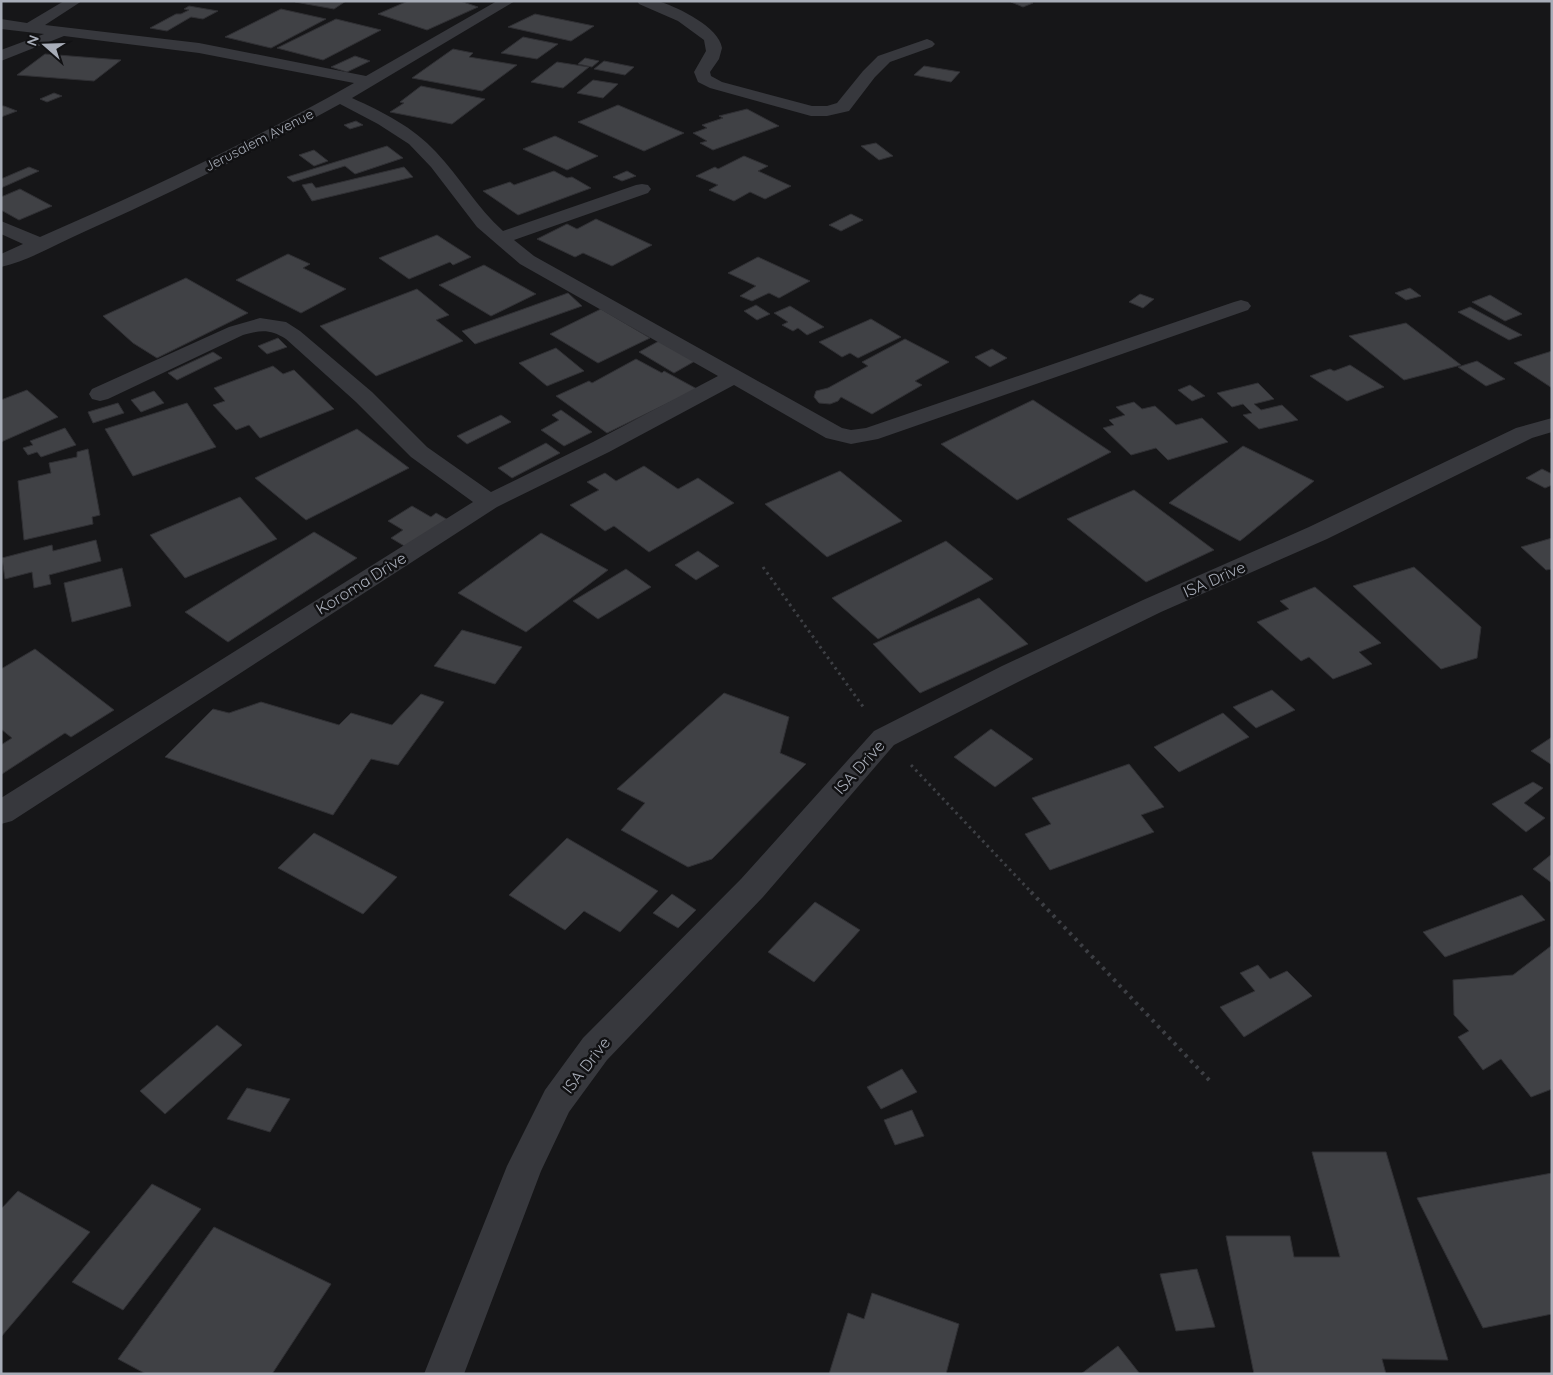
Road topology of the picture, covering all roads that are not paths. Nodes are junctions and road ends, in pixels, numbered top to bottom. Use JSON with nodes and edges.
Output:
{"nodes":[{"id":1,"x":75,"y":1,"type":"edge"},
{"id":2,"x":508,"y":1,"type":"edge"},
{"id":3,"x":644,"y":1,"type":"edge"},
{"id":4,"x":1,"y":24,"type":"edge"},
{"id":5,"x":28,"y":28,"type":"junction"},
{"id":6,"x":63,"y":32,"type":"junction"},
{"id":7,"x":928,"y":44,"type":"dead end"},
{"id":8,"x":1,"y":56,"type":"edge"},
{"id":9,"x":366,"y":81,"type":"junction"},
{"id":10,"x":340,"y":98,"type":"junction"},
{"id":11,"x":642,"y":189,"type":"dead end"},
{"id":12,"x":1,"y":227,"type":"edge"},
{"id":13,"x":500,"y":239,"type":"junction"},
{"id":14,"x":41,"y":245,"type":"junction"},
{"id":15,"x":1,"y":261,"type":"edge"},
{"id":16,"x":1241,"y":306,"type":"dead end"},
{"id":17,"x":733,"y":377,"type":"junction"},
{"id":18,"x":100,"y":394,"type":"dead end"},
{"id":19,"x":1552,"y":425,"type":"edge"},
{"id":20,"x":489,"y":502,"type":"junction"},
{"id":21,"x":1,"y":813,"type":"edge"},
{"id":22,"x":444,"y":1374,"type":"edge"}],
"edges":[{"from":1,"to":5,"type":"street"},
{"from":2,"to":9,"type":"street","name":"Jerusalem Avenue"},
{"from":3,"to":7,"type":"street"},
{"from":4,"to":5,"type":"street"},
{"from":5,"to":6,"type":"street"},
{"from":6,"to":8,"type":"street"},
{"from":6,"to":9,"type":"street"},
{"from":9,"to":10,"type":"street","name":"Jerusalem Avenue"},
{"from":10,"to":13,"type":"street"},
{"from":10,"to":14,"type":"street","name":"Jerusalem Avenue"},
{"from":11,"to":13,"type":"street"},
{"from":12,"to":14,"type":"street"},
{"from":13,"to":17,"type":"street"},
{"from":14,"to":15,"type":"street","name":"Jerusalem Avenue"},
{"from":16,"to":17,"type":"street"},
{"from":17,"to":20,"type":"street","name":"Koroma Drive"},
{"from":18,"to":20,"type":"street"},
{"from":19,"to":22,"type":"street","name":"ISA Drive"},
{"from":20,"to":21,"type":"street","name":"Koroma Drive"}]}
